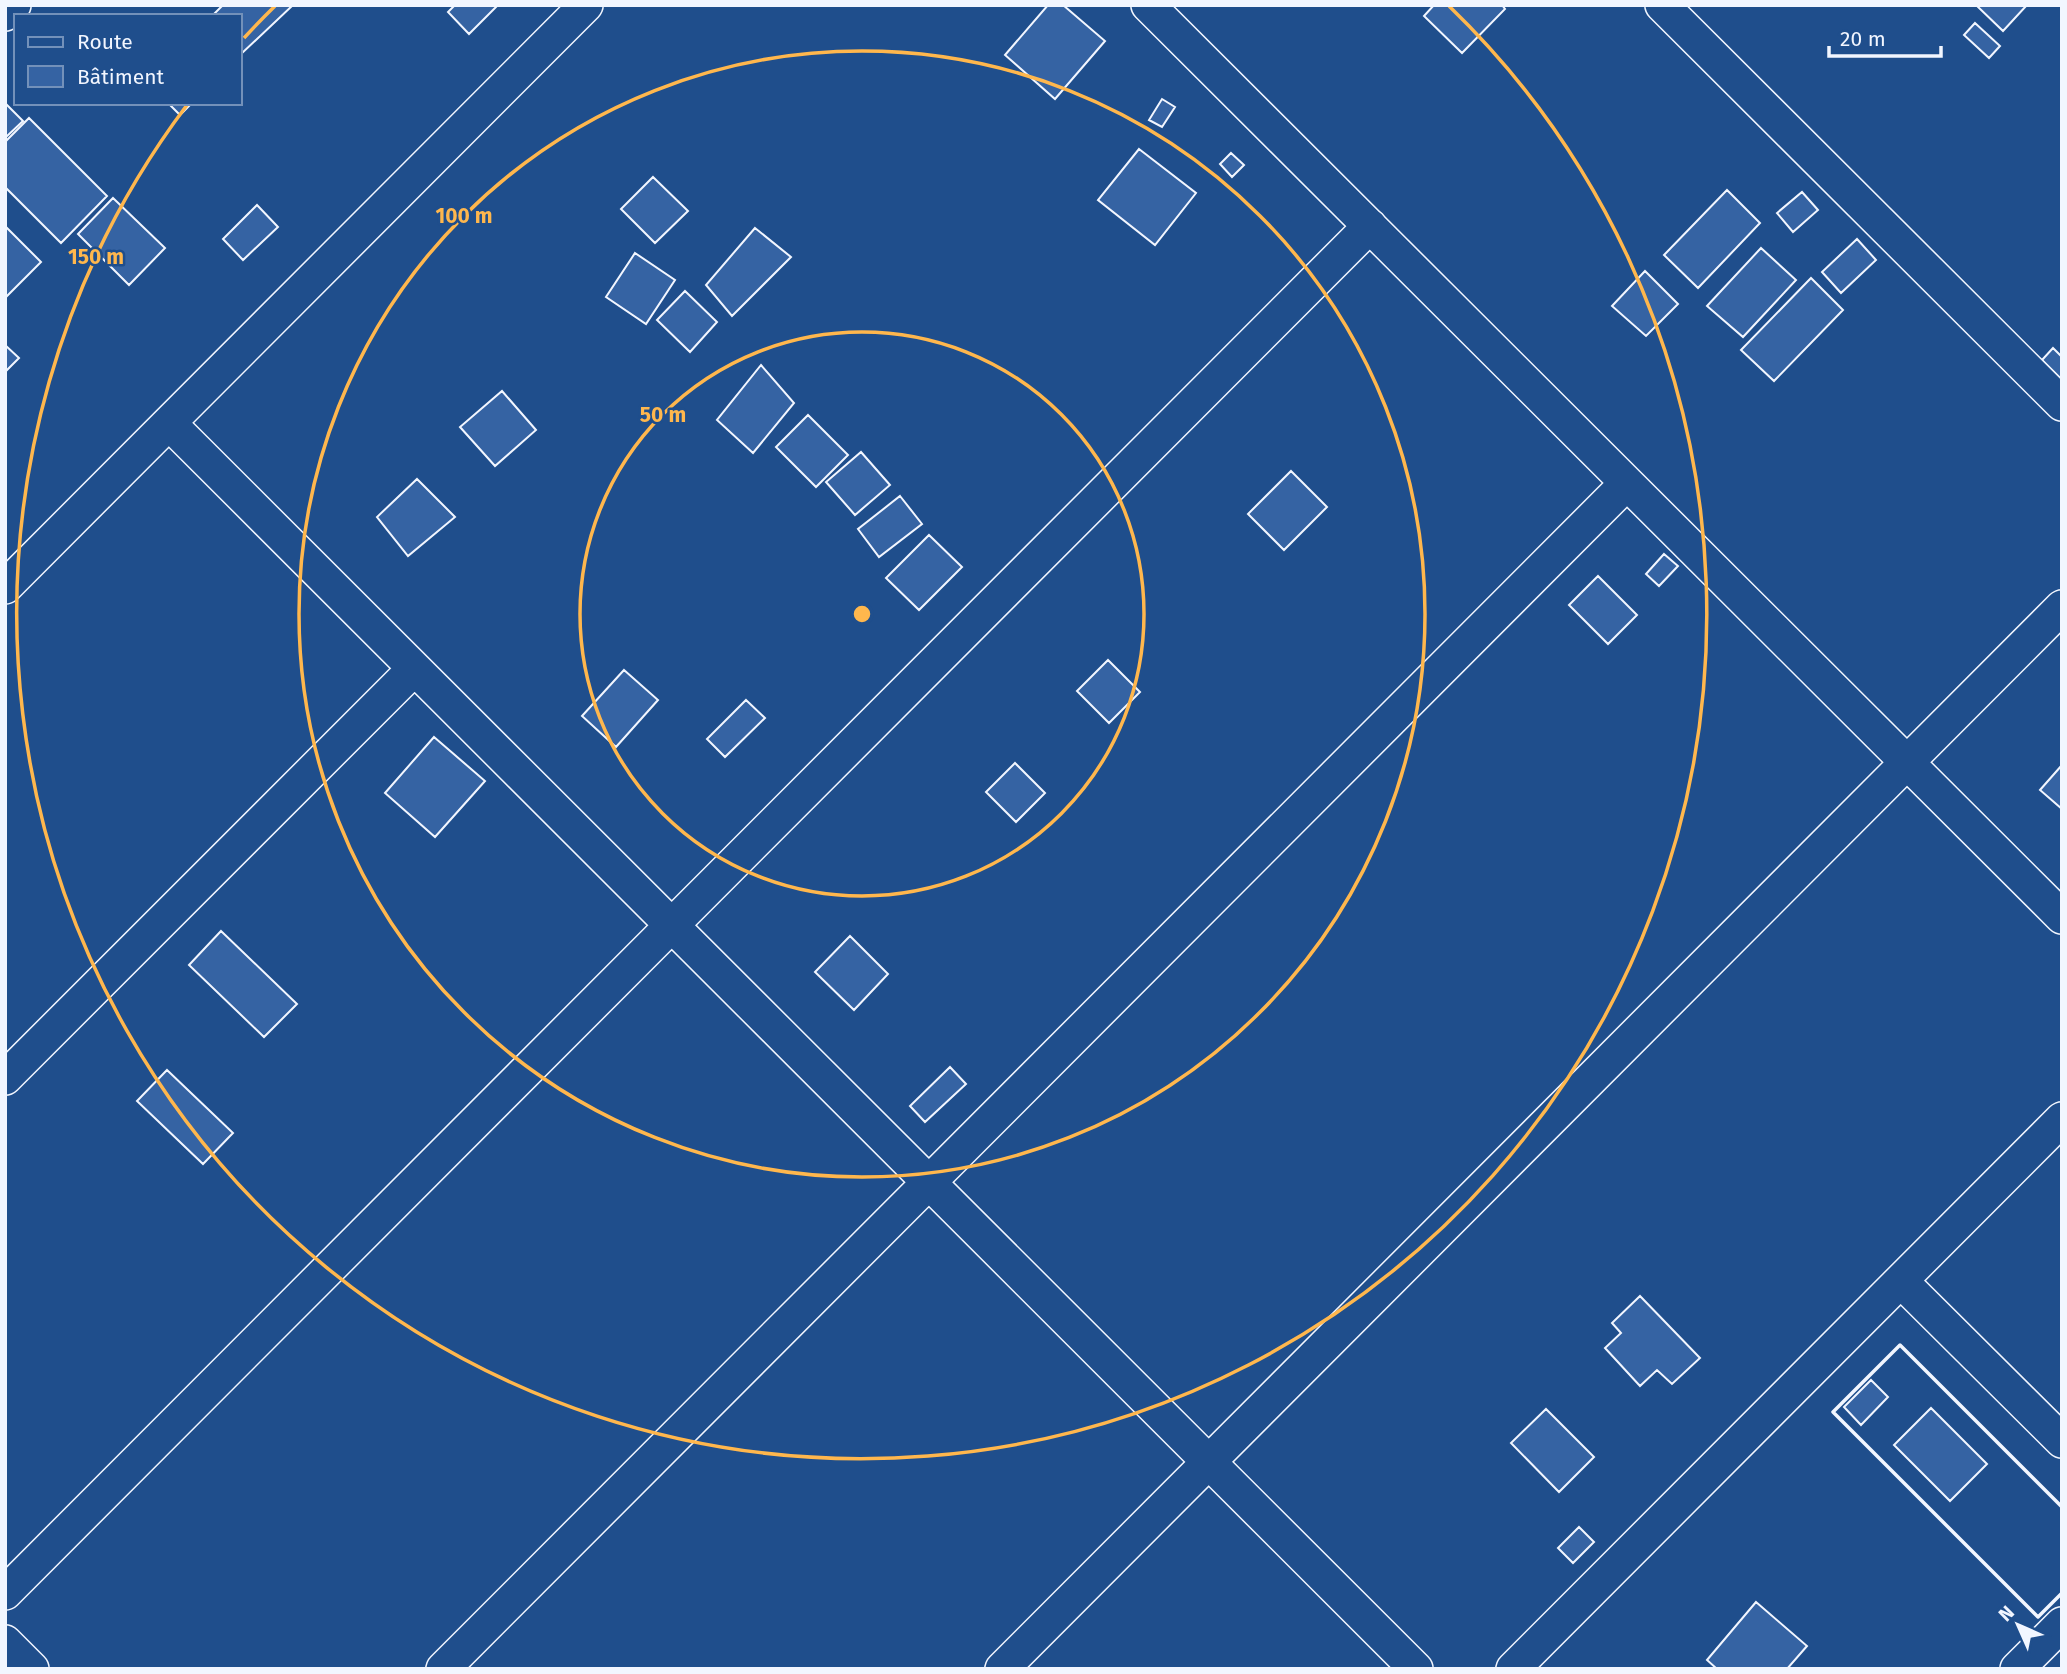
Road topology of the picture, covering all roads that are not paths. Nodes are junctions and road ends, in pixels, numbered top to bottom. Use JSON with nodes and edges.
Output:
{"nodes":[{"id":1,"x":14,"y":5,"type":"edge"},
{"id":2,"x":586,"y":5,"type":"edge"},
{"id":3,"x":1148,"y":5,"type":"edge"},
{"id":4,"x":1662,"y":5,"type":"edge"},
{"id":5,"x":5,"y":14,"type":"edge"},
{"id":6,"x":1370,"y":226,"type":"junction"},
{"id":7,"x":2062,"y":404,"type":"edge"},
{"id":8,"x":169,"y":423,"type":"junction"},
{"id":9,"x":1627,"y":483,"type":"junction"},
{"id":10,"x":5,"y":587,"type":"edge"},
{"id":11,"x":2062,"y":607,"type":"edge"},
{"id":12,"x":414,"y":669,"type":"junction"},
{"id":13,"x":1907,"y":762,"type":"junction"},
{"id":14,"x":2062,"y":917,"type":"edge"},
{"id":15,"x":672,"y":925,"type":"junction"},
{"id":16,"x":5,"y":1078,"type":"edge"},
{"id":17,"x":2062,"y":1119,"type":"edge"},
{"id":18,"x":929,"y":1182,"type":"junction"},
{"id":19,"x":1900,"y":1281,"type":"junction"},
{"id":20,"x":2062,"y":1441,"type":"edge"},
{"id":21,"x":1209,"y":1462,"type":"junction"},
{"id":22,"x":5,"y":1593,"type":"edge"},
{"id":23,"x":2062,"y":1624,"type":"edge"},
{"id":24,"x":5,"y":1642,"type":"edge"},
{"id":25,"x":32,"y":1669,"type":"edge"},
{"id":26,"x":443,"y":1669,"type":"edge"},
{"id":27,"x":1002,"y":1669,"type":"edge"},
{"id":28,"x":1416,"y":1669,"type":"edge"},
{"id":29,"x":1513,"y":1669,"type":"edge"},
{"id":30,"x":2017,"y":1669,"type":"edge"}],
"edges":[{"from":1,"to":5,"type":"street"},
{"from":2,"to":8,"type":"street"},
{"from":3,"to":6,"type":"street"},
{"from":4,"to":7,"type":"street"},
{"from":6,"to":9,"type":"street"},
{"from":6,"to":15,"type":"street"},
{"from":8,"to":10,"type":"street"},
{"from":8,"to":12,"type":"street"},
{"from":9,"to":13,"type":"street"},
{"from":9,"to":18,"type":"street"},
{"from":11,"to":13,"type":"street"},
{"from":12,"to":15,"type":"street"},
{"from":12,"to":16,"type":"street"},
{"from":13,"to":14,"type":"street"},
{"from":13,"to":21,"type":"street"},
{"from":15,"to":18,"type":"street"},
{"from":15,"to":22,"type":"street"},
{"from":17,"to":19,"type":"street"},
{"from":18,"to":21,"type":"street"},
{"from":18,"to":26,"type":"street"},
{"from":19,"to":20,"type":"street"},
{"from":19,"to":29,"type":"street"},
{"from":21,"to":27,"type":"street"},
{"from":21,"to":28,"type":"street"},
{"from":23,"to":30,"type":"street"},
{"from":24,"to":25,"type":"street"}]}
